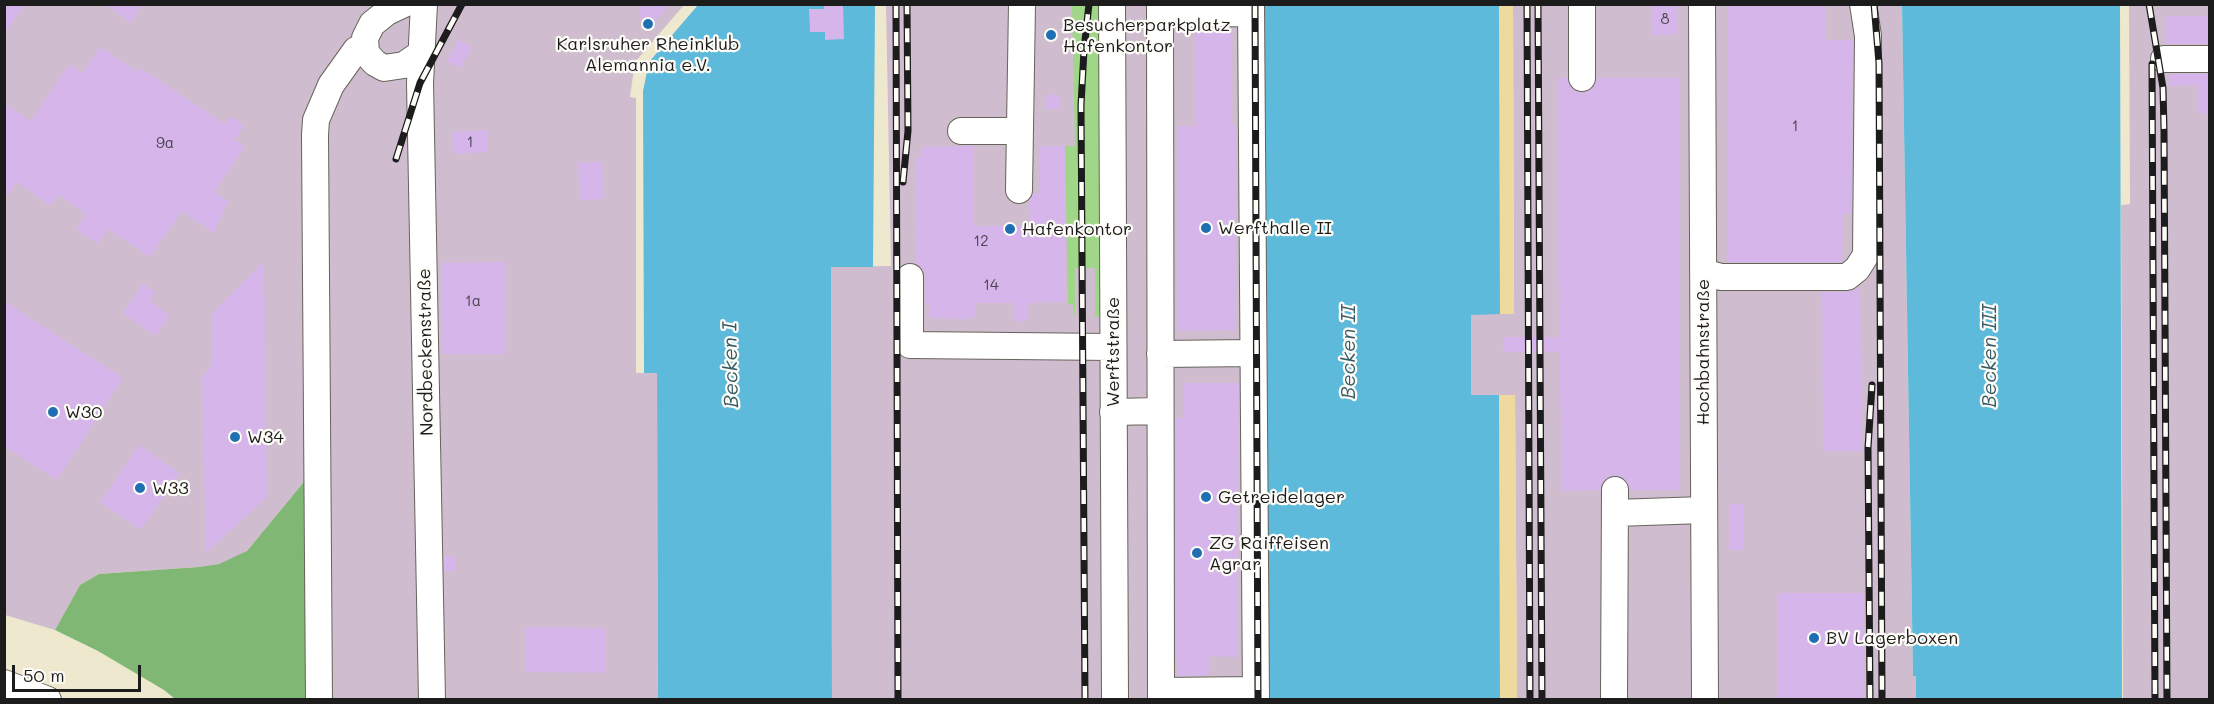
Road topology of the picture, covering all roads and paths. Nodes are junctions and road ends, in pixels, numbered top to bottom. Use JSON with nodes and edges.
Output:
{"nodes":[{"id":1,"x":404,"y":4,"type":"edge"},
{"id":2,"x":424,"y":4,"type":"edge"},
{"id":3,"x":1022,"y":4,"type":"edge"},
{"id":4,"x":1112,"y":4,"type":"edge"},
{"id":5,"x":1582,"y":4,"type":"edge"},
{"id":6,"x":1702,"y":4,"type":"edge"},
{"id":7,"x":1863,"y":4,"type":"edge"},
{"id":8,"x":1160,"y":9,"type":"edge"},
{"id":9,"x":1251,"y":9,"type":"edge"},
{"id":10,"x":364,"y":46,"type":"junction"},
{"id":11,"x":420,"y":54,"type":"junction"},
{"id":12,"x":2164,"y":59,"type":"dead end"},
{"id":13,"x":2210,"y":59,"type":"edge"},
{"id":14,"x":1582,"y":78,"type":"dead end"},
{"id":15,"x":1020,"y":130,"type":"junction"},
{"id":16,"x":961,"y":131,"type":"dead end"},
{"id":17,"x":1019,"y":190,"type":"dead end"},
{"id":18,"x":1703,"y":272,"type":"junction"},
{"id":19,"x":910,"y":277,"type":"dead end"},
{"id":20,"x":1113,"y":347,"type":"junction"},
{"id":21,"x":1253,"y":353,"type":"junction"},
{"id":22,"x":1160,"y":354,"type":"junction"},
{"id":23,"x":1160,"y":411,"type":"junction"},
{"id":24,"x":1113,"y":412,"type":"junction"},
{"id":25,"x":1704,"y":510,"type":"junction"},
{"id":26,"x":4,"y":683,"type":"edge"},
{"id":27,"x":1161,"y":695,"type":"edge"},
{"id":28,"x":1256,"y":695,"type":"edge"},
{"id":29,"x":48,"y":699,"type":"edge"},
{"id":30,"x":319,"y":699,"type":"edge"},
{"id":31,"x":432,"y":699,"type":"edge"},
{"id":32,"x":1115,"y":699,"type":"edge"},
{"id":33,"x":1614,"y":699,"type":"edge"},
{"id":34,"x":1705,"y":699,"type":"edge"}],
"edges":[{"from":1,"to":10,"type":"street"},
{"from":2,"to":11,"type":"street","name":"Nordbeckenstraße"},
{"from":3,"to":15,"type":"street"},
{"from":4,"to":20,"type":"street","name":"Werftstraße"},
{"from":5,"to":14,"type":"street"},
{"from":6,"to":18,"type":"street","name":"Hochbahnstraße"},
{"from":7,"to":18,"type":"street"},
{"from":8,"to":9,"type":"street"},
{"from":8,"to":22,"type":"street"},
{"from":9,"to":21,"type":"street"},
{"from":10,"to":11,"type":"street"},
{"from":10,"to":30,"type":"street"},
{"from":11,"to":31,"type":"street","name":"Nordbeckenstraße"},
{"from":12,"to":13,"type":"street"},
{"from":15,"to":16,"type":"street"},
{"from":15,"to":17,"type":"street"},
{"from":18,"to":25,"type":"street","name":"Hochbahnstraße"},
{"from":19,"to":20,"type":"street"},
{"from":20,"to":24,"type":"street","name":"Werftstraße"},
{"from":21,"to":22,"type":"street"},
{"from":21,"to":28,"type":"street"},
{"from":22,"to":23,"type":"street"},
{"from":23,"to":24,"type":"street"},
{"from":23,"to":27,"type":"street"},
{"from":24,"to":32,"type":"street","name":"Werftstraße"},
{"from":25,"to":33,"type":"street"},
{"from":25,"to":34,"type":"street","name":"Hochbahnstraße"},
{"from":26,"to":29,"type":"street"},
{"from":27,"to":28,"type":"street"}]}
